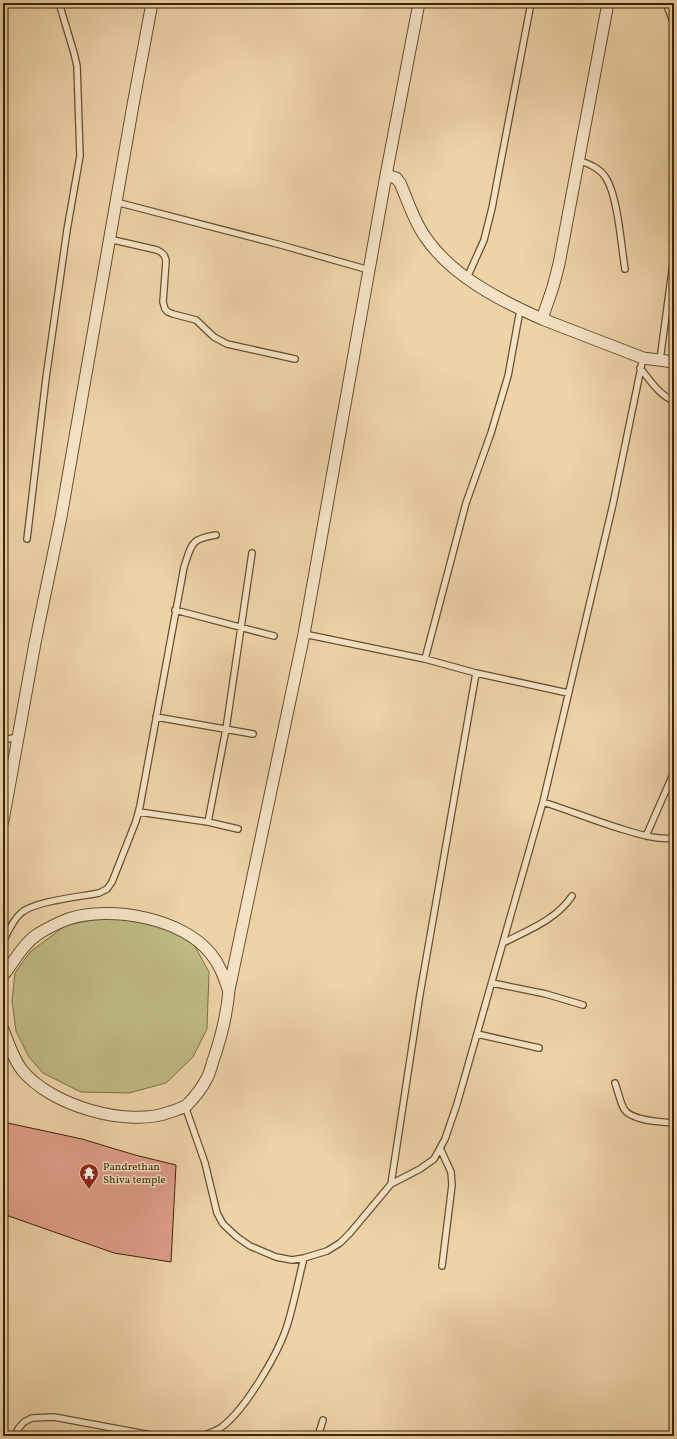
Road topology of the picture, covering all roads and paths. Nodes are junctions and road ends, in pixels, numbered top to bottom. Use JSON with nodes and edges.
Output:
{"nodes":[{"id":1,"x":59,"y":3,"type":"edge"},
{"id":2,"x":152,"y":3,"type":"edge"},
{"id":3,"x":419,"y":3,"type":"edge"},
{"id":4,"x":531,"y":3,"type":"edge"},
{"id":5,"x":608,"y":3,"type":"edge"},
{"id":6,"x":666,"y":3,"type":"edge"},
{"id":7,"x":674,"y":24,"type":"edge"},
{"id":8,"x":578,"y":160,"type":"junction"},
{"id":9,"x":386,"y":175,"type":"junction"},
{"id":10,"x":116,"y":202,"type":"junction"},
{"id":11,"x":109,"y":239,"type":"junction"},
{"id":12,"x":674,"y":256,"type":"edge"},
{"id":13,"x":625,"y":269,"type":"dead end"},
{"id":14,"x":369,"y":270,"type":"junction"},
{"id":15,"x":467,"y":279,"type":"junction"},
{"id":16,"x":520,"y":310,"type":"junction"},
{"id":17,"x":542,"y":319,"type":"junction"},
{"id":18,"x":295,"y":359,"type":"dead end"},
{"id":19,"x":660,"y":360,"type":"junction"},
{"id":20,"x":674,"y":362,"type":"edge"},
{"id":21,"x":642,"y":363,"type":"junction"},
{"id":22,"x":674,"y":401,"type":"edge"},
{"id":23,"x":216,"y":535,"type":"dead end"},
{"id":24,"x":27,"y":540,"type":"dead end"},
{"id":25,"x":252,"y":553,"type":"dead end"},
{"id":26,"x":175,"y":610,"type":"junction"},
{"id":27,"x":241,"y":627,"type":"junction"},
{"id":28,"x":304,"y":634,"type":"junction"},
{"id":29,"x":274,"y":636,"type":"dead end"},
{"id":30,"x":425,"y":659,"type":"junction"},
{"id":31,"x":476,"y":673,"type":"junction"},
{"id":32,"x":568,"y":693,"type":"junction"},
{"id":33,"x":156,"y":717,"type":"junction"},
{"id":34,"x":226,"y":729,"type":"junction"},
{"id":35,"x":253,"y":734,"type":"dead end"},
{"id":36,"x":18,"y":737,"type":"junction"},
{"id":37,"x":3,"y":740,"type":"edge"},
{"id":38,"x":674,"y":772,"type":"edge"},
{"id":39,"x":543,"y":802,"type":"junction"},
{"id":40,"x":139,"y":812,"type":"junction"},
{"id":41,"x":3,"y":821,"type":"edge"},
{"id":42,"x":208,"y":822,"type":"junction"},
{"id":43,"x":238,"y":829,"type":"dead end"},
{"id":44,"x":646,"y":836,"type":"junction"},
{"id":45,"x":674,"y":838,"type":"edge"},
{"id":46,"x":572,"y":896,"type":"dead end"},
{"id":47,"x":3,"y":942,"type":"edge"},
{"id":48,"x":503,"y":943,"type":"junction"},
{"id":49,"x":4,"y":976,"type":"edge"},
{"id":50,"x":492,"y":983,"type":"junction"},
{"id":51,"x":229,"y":990,"type":"junction"},
{"id":52,"x":583,"y":1005,"type":"dead end"},
{"id":53,"x":3,"y":1029,"type":"edge"},
{"id":54,"x":477,"y":1034,"type":"junction"},
{"id":55,"x":539,"y":1048,"type":"dead end"},
{"id":56,"x":615,"y":1083,"type":"dead end"},
{"id":57,"x":186,"y":1106,"type":"junction"},
{"id":58,"x":674,"y":1123,"type":"edge"},
{"id":59,"x":440,"y":1148,"type":"junction"},
{"id":60,"x":391,"y":1184,"type":"junction"},
{"id":61,"x":304,"y":1258,"type":"junction"},
{"id":62,"x":442,"y":1266,"type":"dead end"},
{"id":63,"x":323,"y":1420,"type":"dead end"},
{"id":64,"x":15,"y":1436,"type":"edge"},
{"id":65,"x":156,"y":1436,"type":"edge"},
{"id":66,"x":202,"y":1436,"type":"edge"},
{"id":67,"x":318,"y":1436,"type":"edge"}],
"edges":[{"from":1,"to":24,"type":"lane"},
{"from":2,"to":10,"type":"street"},
{"from":3,"to":9,"type":"street"},
{"from":4,"to":15,"type":"lane"},
{"from":5,"to":8,"type":"street"},
{"from":6,"to":7,"type":"lane"},
{"from":8,"to":13,"type":"lane"},
{"from":8,"to":17,"type":"street"},
{"from":9,"to":14,"type":"street"},
{"from":9,"to":15,"type":"street"},
{"from":10,"to":11,"type":"street"},
{"from":10,"to":14,"type":"lane"},
{"from":11,"to":18,"type":"lane"},
{"from":11,"to":36,"type":"street"},
{"from":12,"to":19,"type":"lane"},
{"from":14,"to":28,"type":"street"},
{"from":15,"to":16,"type":"street"},
{"from":16,"to":17,"type":"street"},
{"from":16,"to":30,"type":"lane"},
{"from":17,"to":21,"type":"street"},
{"from":19,"to":20,"type":"street"},
{"from":19,"to":21,"type":"street"},
{"from":21,"to":22,"type":"lane"},
{"from":21,"to":32,"type":"lane"},
{"from":23,"to":26,"type":"lane"},
{"from":25,"to":27,"type":"lane"},
{"from":26,"to":27,"type":"lane"},
{"from":26,"to":33,"type":"lane"},
{"from":27,"to":29,"type":"lane"},
{"from":27,"to":34,"type":"lane"},
{"from":28,"to":30,"type":"lane"},
{"from":28,"to":51,"type":"street"},
{"from":30,"to":31,"type":"lane"},
{"from":31,"to":32,"type":"lane"},
{"from":31,"to":60,"type":"lane"},
{"from":32,"to":39,"type":"lane"},
{"from":33,"to":34,"type":"lane"},
{"from":33,"to":40,"type":"lane"},
{"from":34,"to":35,"type":"lane"},
{"from":34,"to":42,"type":"lane"},
{"from":36,"to":37,"type":"lane"},
{"from":36,"to":41,"type":"street"},
{"from":38,"to":44,"type":"lane"},
{"from":39,"to":44,"type":"lane"},
{"from":39,"to":48,"type":"lane"},
{"from":40,"to":42,"type":"lane"},
{"from":40,"to":47,"type":"lane"},
{"from":42,"to":43,"type":"lane"},
{"from":44,"to":45,"type":"lane"},
{"from":46,"to":48,"type":"lane"},
{"from":48,"to":50,"type":"lane"},
{"from":49,"to":51,"type":"street"},
{"from":50,"to":52,"type":"lane"},
{"from":50,"to":54,"type":"lane"},
{"from":51,"to":57,"type":"street"},
{"from":53,"to":57,"type":"street"},
{"from":54,"to":55,"type":"lane"},
{"from":54,"to":59,"type":"lane"},
{"from":56,"to":58,"type":"lane"},
{"from":57,"to":61,"type":"lane"},
{"from":59,"to":60,"type":"lane"},
{"from":59,"to":62,"type":"lane"},
{"from":60,"to":61,"type":"lane"},
{"from":61,"to":66,"type":"lane"},
{"from":63,"to":67,"type":"lane"},
{"from":64,"to":65,"type":"lane"}]}
